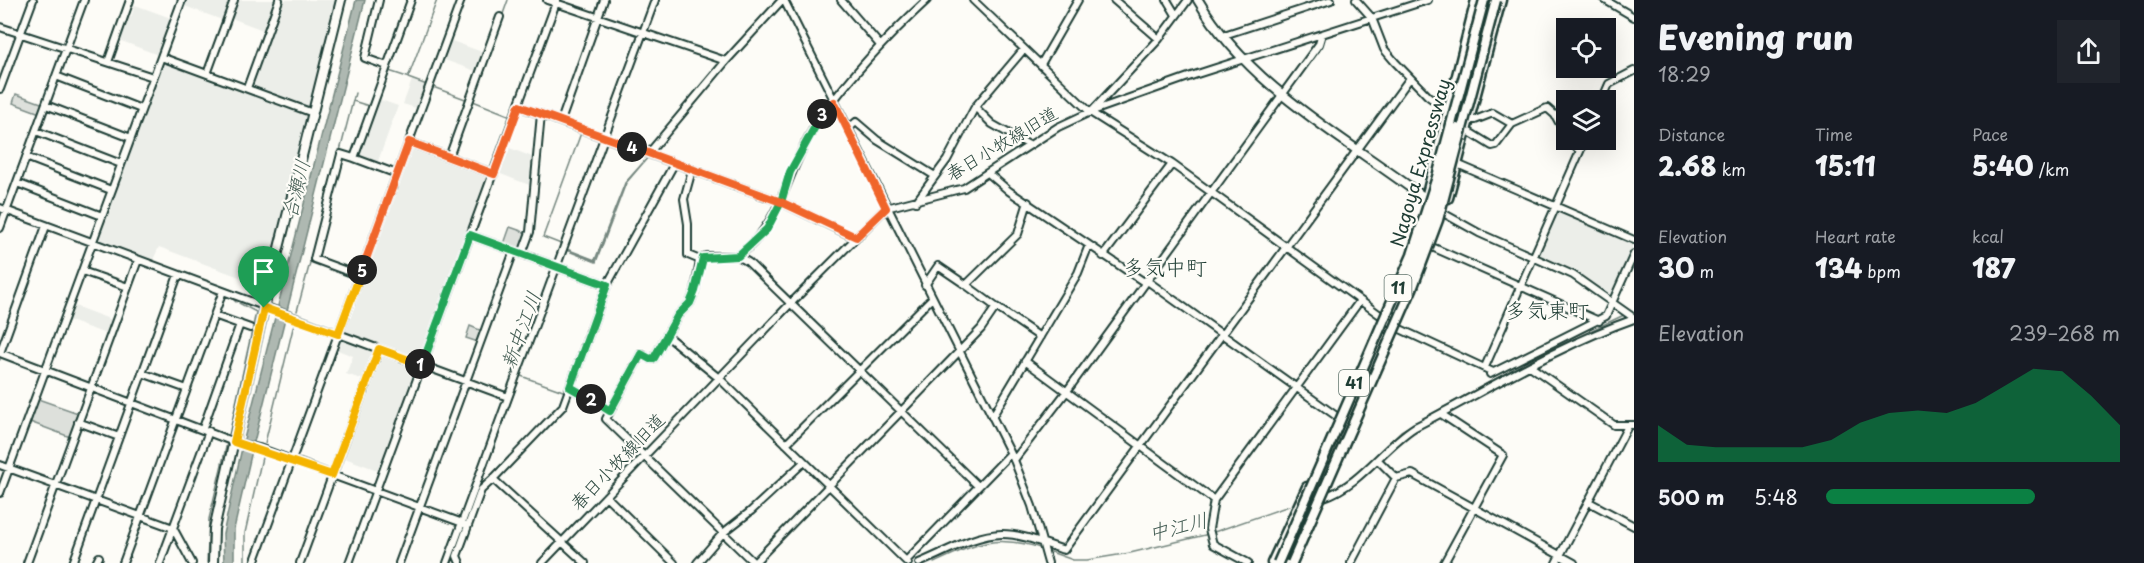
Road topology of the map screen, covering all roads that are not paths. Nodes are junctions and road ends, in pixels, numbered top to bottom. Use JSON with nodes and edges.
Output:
{"nodes":[{"id":1,"x":33,"y":0,"type":"edge"},
{"id":2,"x":84,"y":0,"type":"edge"},
{"id":3,"x":130,"y":0,"type":"edge"},
{"id":4,"x":182,"y":0,"type":"edge"},
{"id":5,"x":234,"y":0,"type":"edge"},
{"id":6,"x":279,"y":0,"type":"edge"},
{"id":7,"x":341,"y":0,"type":"edge"},
{"id":8,"x":379,"y":0,"type":"edge"},
{"id":9,"x":411,"y":0,"type":"edge"},
{"id":10,"x":461,"y":0,"type":"edge"},
{"id":11,"x":547,"y":0,"type":"edge"},
{"id":12,"x":604,"y":0,"type":"edge"},
{"id":13,"x":655,"y":0,"type":"edge"},
{"id":14,"x":783,"y":0,"type":"edge"},
{"id":15,"x":841,"y":0,"type":"edge"},
{"id":16,"x":927,"y":0,"type":"edge"},
{"id":17,"x":973,"y":0,"type":"edge"},
{"id":18,"x":1078,"y":0,"type":"edge"},
{"id":19,"x":1114,"y":0,"type":"edge"},
{"id":20,"x":1167,"y":0,"type":"edge"},
{"id":21,"x":1188,"y":0,"type":"edge"},
{"id":22,"x":1198,"y":0,"type":"edge"},
{"id":23,"x":1331,"y":0,"type":"edge"},
{"id":24,"x":1356,"y":0,"type":"edge"},
{"id":25,"x":1428,"y":0,"type":"edge"},
{"id":26,"x":1476,"y":0,"type":"edge"},
{"id":27,"x":1484,"y":0,"type":"edge"},
{"id":28,"x":1501,"y":0,"type":"edge"},
{"id":29,"x":1605,"y":0,"type":"edge"},
{"id":30,"x":556,"y":2,"type":"edge"},
{"id":31,"x":1495,"y":4,"type":"edge"},
{"id":32,"x":1176,"y":15,"type":"junction"},
{"id":33,"x":500,"y":17,"type":"dead end"},
{"id":34,"x":1634,"y":17,"type":"edge"},
{"id":35,"x":598,"y":18,"type":"junction"},
{"id":36,"x":1372,"y":18,"type":"junction"},
{"id":37,"x":0,"y":27,"type":"edge"},
{"id":38,"x":21,"y":33,"type":"junction"},
{"id":39,"x":642,"y":34,"type":"junction"},
{"id":40,"x":1322,"y":34,"type":"junction"},
{"id":41,"x":1221,"y":36,"type":"junction"},
{"id":42,"x":1159,"y":39,"type":"junction"},
{"id":43,"x":879,"y":44,"type":"junction"},
{"id":44,"x":66,"y":48,"type":"junction"},
{"id":45,"x":1024,"y":49,"type":"junction"},
{"id":46,"x":161,"y":57,"type":"junction"},
{"id":47,"x":1241,"y":60,"type":"junction"},
{"id":48,"x":726,"y":61,"type":"junction"},
{"id":49,"x":108,"y":62,"type":"junction"},
{"id":50,"x":1041,"y":64,"type":"junction"},
{"id":51,"x":387,"y":66,"type":"junction"},
{"id":52,"x":1634,"y":71,"type":"edge"},
{"id":53,"x":207,"y":74,"type":"junction"},
{"id":54,"x":56,"y":76,"type":"junction"},
{"id":55,"x":153,"y":77,"type":"junction"},
{"id":56,"x":1410,"y":78,"type":"junction"},
{"id":57,"x":247,"y":88,"type":"junction"},
{"id":58,"x":0,"y":89,"type":"edge"},
{"id":59,"x":1606,"y":90,"type":"edge"},
{"id":60,"x":1281,"y":94,"type":"junction"},
{"id":61,"x":834,"y":102,"type":"junction"},
{"id":62,"x":45,"y":105,"type":"junction"},
{"id":63,"x":519,"y":106,"type":"junction"},
{"id":64,"x":975,"y":107,"type":"junction"},
{"id":65,"x":141,"y":109,"type":"junction"},
{"id":66,"x":1090,"y":112,"type":"junction"},
{"id":67,"x":1449,"y":112,"type":"junction"},
{"id":68,"x":313,"y":113,"type":"junction"},
{"id":69,"x":541,"y":114,"type":"junction"},
{"id":70,"x":1556,"y":117,"type":"edge"},
{"id":71,"x":1469,"y":120,"type":"junction"},
{"id":72,"x":561,"y":122,"type":"junction"},
{"id":73,"x":1512,"y":124,"type":"junction"},
{"id":74,"x":848,"y":129,"type":"junction"},
{"id":75,"x":1466,"y":130,"type":"junction"},
{"id":76,"x":36,"y":131,"type":"junction"},
{"id":77,"x":131,"y":138,"type":"junction"},
{"id":78,"x":605,"y":138,"type":"junction"},
{"id":79,"x":409,"y":142,"type":"junction"},
{"id":80,"x":1029,"y":145,"type":"junction"},
{"id":81,"x":1357,"y":149,"type":"junction"},
{"id":82,"x":1580,"y":151,"type":"edge"},
{"id":83,"x":649,"y":153,"type":"junction"},
{"id":84,"x":26,"y":157,"type":"junction"},
{"id":85,"x":450,"y":157,"type":"junction"},
{"id":86,"x":354,"y":158,"type":"junction"},
{"id":87,"x":121,"y":164,"type":"junction"},
{"id":88,"x":674,"y":164,"type":"junction"},
{"id":89,"x":1172,"y":164,"type":"junction"},
{"id":90,"x":1457,"y":164,"type":"junction"},
{"id":91,"x":692,"y":170,"type":"junction"},
{"id":92,"x":988,"y":173,"type":"junction"},
{"id":93,"x":397,"y":174,"type":"junction"},
{"id":94,"x":494,"y":174,"type":"junction"},
{"id":95,"x":935,"y":176,"type":"junction"},
{"id":96,"x":17,"y":183,"type":"junction"},
{"id":97,"x":111,"y":190,"type":"junction"},
{"id":98,"x":1210,"y":192,"type":"junction"},
{"id":99,"x":1426,"y":200,"type":"junction"},
{"id":100,"x":781,"y":202,"type":"junction"},
{"id":101,"x":916,"y":202,"type":"junction"},
{"id":102,"x":1028,"y":202,"type":"junction"},
{"id":103,"x":1556,"y":206,"type":"junction"},
{"id":104,"x":886,"y":208,"type":"junction"},
{"id":105,"x":3,"y":209,"type":"edge"},
{"id":106,"x":1443,"y":213,"type":"junction"},
{"id":107,"x":102,"y":216,"type":"junction"},
{"id":108,"x":46,"y":226,"type":"junction"},
{"id":109,"x":0,"y":228,"type":"edge"},
{"id":110,"x":470,"y":235,"type":"junction"},
{"id":111,"x":856,"y":237,"type":"junction"},
{"id":112,"x":1634,"y":240,"type":"edge"},
{"id":113,"x":92,"y":243,"type":"junction"},
{"id":114,"x":1089,"y":246,"type":"junction"},
{"id":115,"x":1285,"y":247,"type":"junction"},
{"id":116,"x":1432,"y":247,"type":"junction"},
{"id":117,"x":514,"y":251,"type":"junction"},
{"id":118,"x":522,"y":254,"type":"junction"},
{"id":119,"x":1634,"y":254,"type":"edge"},
{"id":120,"x":738,"y":256,"type":"junction"},
{"id":121,"x":1103,"y":256,"type":"junction"},
{"id":122,"x":1533,"y":257,"type":"junction"},
{"id":123,"x":138,"y":260,"type":"junction"},
{"id":124,"x":700,"y":260,"type":"junction"},
{"id":125,"x":558,"y":267,"type":"junction"},
{"id":126,"x":82,"y":271,"type":"junction"},
{"id":127,"x":178,"y":275,"type":"junction"},
{"id":128,"x":360,"y":276,"type":"junction"},
{"id":129,"x":1145,"y":281,"type":"junction"},
{"id":130,"x":607,"y":285,"type":"junction"},
{"id":131,"x":925,"y":285,"type":"junction"},
{"id":132,"x":966,"y":285,"type":"junction"},
{"id":133,"x":1520,"y":286,"type":"junction"},
{"id":134,"x":128,"y":287,"type":"junction"},
{"id":135,"x":223,"y":291,"type":"junction"},
{"id":136,"x":932,"y":298,"type":"junction"},
{"id":137,"x":1359,"y":302,"type":"junction"},
{"id":138,"x":791,"y":303,"type":"junction"},
{"id":139,"x":1613,"y":303,"type":"junction"},
{"id":140,"x":996,"y":307,"type":"junction"},
{"id":141,"x":267,"y":309,"type":"junction"},
{"id":142,"x":214,"y":315,"type":"junction"},
{"id":143,"x":1382,"y":318,"type":"junction"},
{"id":144,"x":1633,"y":318,"type":"edge"},
{"id":145,"x":1600,"y":321,"type":"junction"},
{"id":146,"x":240,"y":324,"type":"junction"},
{"id":147,"x":250,"y":328,"type":"dead end"},
{"id":148,"x":1398,"y":328,"type":"junction"},
{"id":149,"x":1605,"y":329,"type":"junction"},
{"id":150,"x":338,"y":334,"type":"junction"},
{"id":151,"x":1222,"y":335,"type":"junction"},
{"id":152,"x":667,"y":336,"type":"junction"},
{"id":153,"x":1040,"y":337,"type":"junction"},
{"id":154,"x":379,"y":349,"type":"junction"},
{"id":155,"x":959,"y":351,"type":"junction"},
{"id":156,"x":0,"y":353,"type":"edge"},
{"id":157,"x":1025,"y":361,"type":"junction"},
{"id":158,"x":422,"y":365,"type":"junction"},
{"id":159,"x":1530,"y":366,"type":"junction"},
{"id":160,"x":1485,"y":367,"type":"junction"},
{"id":161,"x":46,"y":370,"type":"junction"},
{"id":162,"x":860,"y":370,"type":"junction"},
{"id":163,"x":1363,"y":371,"type":"junction"},
{"id":164,"x":142,"y":373,"type":"junction"},
{"id":165,"x":720,"y":379,"type":"junction"},
{"id":166,"x":466,"y":381,"type":"junction"},
{"id":167,"x":91,"y":386,"type":"junction"},
{"id":168,"x":570,"y":387,"type":"junction"},
{"id":169,"x":187,"y":389,"type":"junction"},
{"id":170,"x":1296,"y":389,"type":"junction"},
{"id":171,"x":1067,"y":391,"type":"junction"},
{"id":172,"x":508,"y":397,"type":"junction"},
{"id":173,"x":131,"y":402,"type":"junction"},
{"id":174,"x":610,"y":411,"type":"junction"},
{"id":175,"x":902,"y":411,"type":"junction"},
{"id":176,"x":1441,"y":414,"type":"junction"},
{"id":177,"x":992,"y":417,"type":"junction"},
{"id":178,"x":176,"y":418,"type":"junction"},
{"id":179,"x":1339,"y":418,"type":"junction"},
{"id":180,"x":78,"y":422,"type":"junction"},
{"id":181,"x":1631,"y":426,"type":"edge"},
{"id":182,"x":206,"y":430,"type":"junction"},
{"id":183,"x":119,"y":437,"type":"junction"},
{"id":184,"x":236,"y":442,"type":"junction"},
{"id":185,"x":786,"y":444,"type":"junction"},
{"id":186,"x":1140,"y":446,"type":"junction"},
{"id":187,"x":645,"y":456,"type":"junction"},
{"id":188,"x":1012,"y":457,"type":"junction"},
{"id":189,"x":292,"y":460,"type":"junction"},
{"id":190,"x":1378,"y":460,"type":"junction"},
{"id":191,"x":804,"y":462,"type":"junction"},
{"id":192,"x":0,"y":465,"type":"edge"},
{"id":193,"x":9,"y":468,"type":"junction"},
{"id":194,"x":332,"y":475,"type":"junction"},
{"id":195,"x":1333,"y":476,"type":"junction"},
{"id":196,"x":1396,"y":478,"type":"junction"},
{"id":197,"x":493,"y":479,"type":"junction"},
{"id":198,"x":55,"y":485,"type":"junction"},
{"id":199,"x":828,"y":486,"type":"junction"},
{"id":200,"x":978,"y":486,"type":"junction"},
{"id":201,"x":376,"y":491,"type":"junction"},
{"id":202,"x":0,"y":493,"type":"edge"},
{"id":203,"x":606,"y":496,"type":"junction"},
{"id":204,"x":1324,"y":497,"type":"junction"},
{"id":205,"x":96,"y":500,"type":"junction"},
{"id":206,"x":1214,"y":500,"type":"junction"},
{"id":207,"x":1589,"y":502,"type":"junction"},
{"id":208,"x":419,"y":507,"type":"junction"},
{"id":209,"x":1474,"y":508,"type":"junction"},
{"id":210,"x":140,"y":516,"type":"junction"},
{"id":211,"x":465,"y":523,"type":"junction"},
{"id":212,"x":1634,"y":525,"type":"edge"},
{"id":213,"x":173,"y":528,"type":"junction"},
{"id":214,"x":723,"y":533,"type":"junction"},
{"id":215,"x":562,"y":542,"type":"junction"},
{"id":216,"x":1043,"y":543,"type":"junction"},
{"id":217,"x":1560,"y":555,"type":"junction"},
{"id":218,"x":1047,"y":560,"type":"edge"},
{"id":219,"x":907,"y":562,"type":"edge"},
{"id":220,"x":27,"y":563,"type":"edge"},
{"id":221,"x":72,"y":563,"type":"edge"},
{"id":222,"x":123,"y":563,"type":"edge"},
{"id":223,"x":160,"y":563,"type":"edge"},
{"id":224,"x":192,"y":563,"type":"edge"},
{"id":225,"x":213,"y":563,"type":"edge"},
{"id":226,"x":254,"y":563,"type":"edge"},
{"id":227,"x":300,"y":563,"type":"edge"},
{"id":228,"x":349,"y":563,"type":"edge"},
{"id":229,"x":399,"y":563,"type":"edge"},
{"id":230,"x":447,"y":563,"type":"edge"},
{"id":231,"x":460,"y":563,"type":"edge"},
{"id":232,"x":542,"y":563,"type":"edge"},
{"id":233,"x":585,"y":563,"type":"edge"},
{"id":234,"x":674,"y":563,"type":"edge"},
{"id":235,"x":698,"y":563,"type":"edge"},
{"id":236,"x":754,"y":563,"type":"edge"},
{"id":237,"x":919,"y":563,"type":"edge"},
{"id":238,"x":1248,"y":563,"type":"edge"},
{"id":239,"x":1272,"y":563,"type":"edge"},
{"id":240,"x":1278,"y":563,"type":"edge"},
{"id":241,"x":1284,"y":563,"type":"edge"},
{"id":242,"x":1293,"y":563,"type":"edge"},
{"id":243,"x":1351,"y":563,"type":"edge"},
{"id":244,"x":1444,"y":563,"type":"edge"},
{"id":245,"x":1556,"y":563,"type":"edge"},
{"id":246,"x":1574,"y":563,"type":"edge"}],
"edges":[{"from":1,"to":38,"type":"street"},
{"from":2,"to":44,"type":"street"},
{"from":3,"to":49,"type":"street"},
{"from":4,"to":46,"type":"street"},
{"from":5,"to":53,"type":"street"},
{"from":6,"to":57,"type":"street"},
{"from":7,"to":68,"type":"main road"},
{"from":8,"to":51,"type":"street"},
{"from":9,"to":51,"type":"street"},
{"from":10,"to":79,"type":"street"},
{"from":11,"to":30,"type":"street"},
{"from":12,"to":35,"type":"street"},
{"from":13,"to":39,"type":"street"},
{"from":14,"to":48,"type":"street"},
{"from":14,"to":61,"type":"street"},
{"from":15,"to":43,"type":"street"},
{"from":16,"to":43,"type":"street"},
{"from":17,"to":45,"type":"street"},
{"from":18,"to":50,"type":"street"},
{"from":19,"to":42,"type":"street"},
{"from":20,"to":32,"type":"street"},
{"from":21,"to":32,"type":"street"},
{"from":22,"to":41,"type":"main road"},
{"from":23,"to":41,"type":"street"},
{"from":24,"to":36,"type":"street"},
{"from":25,"to":36,"type":"street","name":"春日小牧線旧道"},
{"from":26,"to":67,"type":"highway","number":"41"},
{"from":27,"to":163,"type":"highway","name":"Nagoya Expressway","number":"11","bridge":true},
{"from":28,"to":71,"type":"highway","number":"41"},
{"from":29,"to":34,"type":"street"},
{"from":30,"to":35,"type":"street"},
{"from":30,"to":63,"type":"street"},
{"from":31,"to":195,"type":"highway","bridge":true},
{"from":31,"to":242,"type":"highway","name":"Nagoya Expressway","number":"11","bridge":true},
{"from":32,"to":42,"type":"street"},
{"from":33,"to":85,"type":"street"},
{"from":35,"to":39,"type":"street"},
{"from":35,"to":72,"type":"street"},
{"from":36,"to":40,"type":"street","name":"春日小牧線旧道"},
{"from":36,"to":56,"type":"street"},
{"from":37,"to":38,"type":"street"},
{"from":38,"to":44,"type":"street"},
{"from":38,"to":58,"type":"street"},
{"from":39,"to":48,"type":"street"},
{"from":39,"to":78,"type":"street"},
{"from":40,"to":47,"type":"street","name":"春日小牧線旧道"},
{"from":40,"to":60,"type":"street"},
{"from":41,"to":47,"type":"main road"},
{"from":42,"to":66,"type":"street"},
{"from":43,"to":61,"type":"street"},
{"from":44,"to":49,"type":"street"},
{"from":44,"to":54,"type":"street"},
{"from":45,"to":50,"type":"street"},
{"from":45,"to":64,"type":"street"},
{"from":46,"to":53,"type":"street"},
{"from":46,"to":55,"type":"street"},
{"from":47,"to":60,"type":"main road"},
{"from":47,"to":66,"type":"street","name":"春日小牧線旧道"},
{"from":48,"to":83,"type":"street"},
{"from":49,"to":55,"type":"street"},
{"from":50,"to":66,"type":"street"},
{"from":51,"to":86,"type":"street"},
{"from":52,"to":59,"type":"street"},
{"from":53,"to":57,"type":"street"},
{"from":54,"to":62,"type":"street"},
{"from":54,"to":65,"type":"street"},
{"from":55,"to":65,"type":"street"},
{"from":56,"to":67,"type":"street"},
{"from":56,"to":81,"type":"street"},
{"from":57,"to":68,"type":"street"},
{"from":60,"to":81,"type":"main road"},
{"from":60,"to":98,"type":"street"},
{"from":61,"to":74,"type":"street"},
{"from":61,"to":100,"type":"street"},
{"from":62,"to":76,"type":"street"},
{"from":62,"to":77,"type":"street"},
{"from":63,"to":69,"type":"street"},
{"from":63,"to":94,"type":"street"},
{"from":64,"to":80,"type":"street"},
{"from":64,"to":95,"type":"street"},
{"from":65,"to":77,"type":"street"},
{"from":66,"to":80,"type":"street","name":"春日小牧線旧道"},
{"from":66,"to":89,"type":"street"},
{"from":67,"to":99,"type":"highway","number":"41"},
{"from":68,"to":141,"type":"main road"},
{"from":69,"to":72,"type":"street"},
{"from":69,"to":118,"type":"street"},
{"from":70,"to":73,"type":"street"},
{"from":71,"to":73,"type":"street"},
{"from":71,"to":75,"type":"highway","number":"41"},
{"from":72,"to":78,"type":"street"},
{"from":73,"to":75,"type":"street"},
{"from":74,"to":95,"type":"street"},
{"from":74,"to":104,"type":"street"},
{"from":75,"to":90,"type":"highway","number":"41"},
{"from":76,"to":84,"type":"street"},
{"from":76,"to":87,"type":"street"},
{"from":77,"to":87,"type":"street"},
{"from":78,"to":83,"type":"street"},
{"from":78,"to":125,"type":"street"},
{"from":79,"to":85,"type":"street"},
{"from":79,"to":93,"type":"street"},
{"from":80,"to":92,"type":"street","name":"春日小牧線旧道"},
{"from":81,"to":99,"type":"main road"},
{"from":81,"to":115,"type":"street"},
{"from":82,"to":103,"type":"street"},
{"from":83,"to":88,"type":"street"},
{"from":84,"to":96,"type":"street"},
{"from":84,"to":97,"type":"street"},
{"from":85,"to":94,"type":"street"},
{"from":86,"to":93,"type":"street"},
{"from":86,"to":128,"type":"street"},
{"from":87,"to":97,"type":"street"},
{"from":88,"to":91,"type":"street"},
{"from":88,"to":130,"type":"street"},
{"from":89,"to":98,"type":"street"},
{"from":89,"to":121,"type":"street"},
{"from":90,"to":103,"type":"street"},
{"from":90,"to":106,"type":"highway","number":"41"},
{"from":91,"to":100,"type":"street"},
{"from":91,"to":124,"type":"street"},
{"from":92,"to":101,"type":"street","name":"春日小牧線旧道"},
{"from":92,"to":102,"type":"street"},
{"from":93,"to":128,"type":"street"},
{"from":94,"to":110,"type":"street"},
{"from":95,"to":101,"type":"street"},
{"from":96,"to":105,"type":"street"},
{"from":96,"to":107,"type":"street"},
{"from":97,"to":107,"type":"street"},
{"from":98,"to":115,"type":"street"},
{"from":98,"to":129,"type":"street"},
{"from":99,"to":106,"type":"main road"},
{"from":99,"to":143,"type":"highway","number":"41"},
{"from":100,"to":111,"type":"street"},
{"from":100,"to":120,"type":"street"},
{"from":101,"to":104,"type":"street","name":"春日小牧線旧道"},
{"from":102,"to":114,"type":"street"},
{"from":102,"to":132,"type":"street"},
{"from":103,"to":112,"type":"street"},
{"from":103,"to":122,"type":"street"},
{"from":104,"to":111,"type":"street","name":"春日小牧線旧道"},
{"from":104,"to":131,"type":"street"},
{"from":105,"to":108,"type":"street"},
{"from":105,"to":109,"type":"street"},
{"from":106,"to":116,"type":"highway","number":"41"},
{"from":106,"to":122,"type":"street"},
{"from":107,"to":113,"type":"street"},
{"from":108,"to":113,"type":"street"},
{"from":108,"to":156,"type":"street"},
{"from":110,"to":117,"type":"street"},
{"from":110,"to":158,"type":"street"},
{"from":111,"to":138,"type":"street","name":"春日小牧線旧道"},
{"from":113,"to":123,"type":"street"},
{"from":113,"to":126,"type":"street"},
{"from":114,"to":121,"type":"street"},
{"from":114,"to":153,"type":"street"},
{"from":115,"to":137,"type":"street"},
{"from":115,"to":151,"type":"street"},
{"from":116,"to":133,"type":"street"},
{"from":116,"to":148,"type":"highway","number":"41"},
{"from":117,"to":118,"type":"street"},
{"from":117,"to":166,"type":"street"},
{"from":118,"to":125,"type":"street"},
{"from":119,"to":139,"type":"street"},
{"from":120,"to":124,"type":"street"},
{"from":120,"to":138,"type":"street"},
{"from":121,"to":129,"type":"street"},
{"from":122,"to":133,"type":"street"},
{"from":122,"to":139,"type":"street"},
{"from":123,"to":127,"type":"street"},
{"from":123,"to":134,"type":"street"},
{"from":124,"to":152,"type":"street"},
{"from":125,"to":130,"type":"street"},
{"from":125,"to":172,"type":"street"},
{"from":126,"to":134,"type":"street"},
{"from":126,"to":161,"type":"street"},
{"from":127,"to":135,"type":"street"},
{"from":127,"to":164,"type":"street"},
{"from":128,"to":150,"type":"street"},
{"from":129,"to":151,"type":"street"},
{"from":129,"to":171,"type":"street"},
{"from":130,"to":168,"type":"street"},
{"from":131,"to":132,"type":"street"},
{"from":131,"to":136,"type":"street"},
{"from":132,"to":140,"type":"street"},
{"from":133,"to":145,"type":"street"},
{"from":133,"to":160,"type":"street"},
{"from":134,"to":167,"type":"street"},
{"from":135,"to":141,"type":"street"},
{"from":135,"to":142,"type":"street"},
{"from":136,"to":155,"type":"street"},
{"from":136,"to":162,"type":"street"},
{"from":137,"to":143,"type":"street"},
{"from":137,"to":170,"type":"street"},
{"from":138,"to":162,"type":"street"},
{"from":138,"to":165,"type":"street","name":"春日小牧線旧道"},
{"from":139,"to":144,"type":"street"},
{"from":139,"to":145,"type":"street"},
{"from":140,"to":153,"type":"street"},
{"from":140,"to":155,"type":"street"},
{"from":141,"to":150,"type":"street"},
{"from":141,"to":184,"type":"main road"},
{"from":142,"to":146,"type":"street"},
{"from":142,"to":169,"type":"street"},
{"from":143,"to":148,"type":"street"},
{"from":143,"to":179,"type":"highway","number":"41"},
{"from":144,"to":149,"type":"street"},
{"from":145,"to":149,"type":"street"},
{"from":145,"to":160,"type":"street"},
{"from":146,"to":147,"type":"street"},
{"from":146,"to":182,"type":"street"},
{"from":148,"to":160,"type":"street"},
{"from":148,"to":195,"type":"highway","number":"41"},
{"from":149,"to":159,"type":"street"},
{"from":150,"to":154,"type":"street"},
{"from":150,"to":189,"type":"street"},
{"from":151,"to":170,"type":"street"},
{"from":151,"to":186,"type":"street"},
{"from":152,"to":165,"type":"street"},
{"from":152,"to":174,"type":"street"},
{"from":153,"to":157,"type":"street"},
{"from":154,"to":158,"type":"street"},
{"from":154,"to":194,"type":"street"},
{"from":155,"to":175,"type":"street"},
{"from":155,"to":177,"type":"street"},
{"from":156,"to":161,"type":"street"},
{"from":157,"to":171,"type":"street"},
{"from":157,"to":177,"type":"street"},
{"from":158,"to":166,"type":"street"},
{"from":158,"to":201,"type":"street"},
{"from":159,"to":176,"type":"street"},
{"from":159,"to":181,"type":"street"},
{"from":161,"to":167,"type":"street"},
{"from":161,"to":193,"type":"street"},
{"from":162,"to":175,"type":"street"},
{"from":162,"to":185,"type":"street"},
{"from":163,"to":240,"type":"highway","name":"Nagoya Expressway","number":"11","bridge":true},
{"from":163,"to":241,"type":"highway"},
{"from":164,"to":169,"type":"street"},
{"from":164,"to":173,"type":"street"},
{"from":165,"to":185,"type":"street"},
{"from":165,"to":187,"type":"street","name":"春日小牧線旧道"},
{"from":166,"to":172,"type":"street"},
{"from":166,"to":208,"type":"street"},
{"from":167,"to":173,"type":"street"},
{"from":167,"to":180,"type":"street"},
{"from":168,"to":174,"type":"street"},
{"from":168,"to":197,"type":"street"},
{"from":169,"to":178,"type":"street"},
{"from":170,"to":179,"type":"street"},
{"from":170,"to":206,"type":"street"},
{"from":171,"to":186,"type":"street"},
{"from":171,"to":188,"type":"street"},
{"from":172,"to":211,"type":"street"},
{"from":173,"to":178,"type":"street"},
{"from":173,"to":183,"type":"street"},
{"from":174,"to":187,"type":"street"},
{"from":175,"to":199,"type":"street"},
{"from":175,"to":200,"type":"street"},
{"from":176,"to":190,"type":"street"},
{"from":176,"to":209,"type":"street"},
{"from":177,"to":188,"type":"street"},
{"from":178,"to":182,"type":"street"},
{"from":178,"to":210,"type":"street"},
{"from":179,"to":239,"type":"highway","number":"41"},
{"from":180,"to":183,"type":"street"},
{"from":180,"to":198,"type":"street"},
{"from":181,"to":207,"type":"street"},
{"from":182,"to":184,"type":"street"},
{"from":182,"to":213,"type":"street"},
{"from":183,"to":205,"type":"street"},
{"from":184,"to":189,"type":"street"},
{"from":184,"to":225,"type":"main road"},
{"from":185,"to":191,"type":"street"},
{"from":186,"to":206,"type":"street"},
{"from":186,"to":216,"type":"street"},
{"from":187,"to":203,"type":"street","name":"春日小牧線旧道"},
{"from":187,"to":214,"type":"street"},
{"from":188,"to":200,"type":"street"},
{"from":188,"to":216,"type":"street"},
{"from":189,"to":194,"type":"street"},
{"from":189,"to":226,"type":"street"},
{"from":190,"to":196,"type":"street"},
{"from":190,"to":204,"type":"street"},
{"from":191,"to":199,"type":"street"},
{"from":191,"to":214,"type":"street"},
{"from":192,"to":193,"type":"street"},
{"from":193,"to":198,"type":"street"},
{"from":193,"to":202,"type":"street"},
{"from":194,"to":201,"type":"street"},
{"from":194,"to":227,"type":"street"},
{"from":195,"to":204,"type":"highway","number":"41"},
{"from":196,"to":209,"type":"street"},
{"from":196,"to":243,"type":"street"},
{"from":197,"to":211,"type":"street"},
{"from":197,"to":215,"type":"street"},
{"from":198,"to":205,"type":"street"},
{"from":198,"to":220,"type":"street"},
{"from":199,"to":219,"type":"street"},
{"from":199,"to":236,"type":"street"},
{"from":200,"to":219,"type":"street"},
{"from":201,"to":208,"type":"street"},
{"from":201,"to":228,"type":"street"},
{"from":203,"to":215,"type":"street","name":"春日小牧線旧道"},
{"from":203,"to":234,"type":"street"},
{"from":204,"to":242,"type":"highway","number":"41"},
{"from":205,"to":210,"type":"street"},
{"from":205,"to":221,"type":"street"},
{"from":206,"to":238,"type":"street"},
{"from":207,"to":212,"type":"street"},
{"from":207,"to":217,"type":"street"},
{"from":208,"to":211,"type":"street"},
{"from":208,"to":229,"type":"street"},
{"from":209,"to":217,"type":"street"},
{"from":209,"to":244,"type":"street"},
{"from":210,"to":213,"type":"street"},
{"from":210,"to":222,"type":"street"},
{"from":211,"to":230,"type":"street"},
{"from":211,"to":231,"type":"street"},
{"from":213,"to":223,"type":"street"},
{"from":213,"to":224,"type":"street"},
{"from":214,"to":235,"type":"street"},
{"from":214,"to":236,"type":"street"},
{"from":215,"to":232,"type":"street","name":"春日小牧線旧道"},
{"from":215,"to":233,"type":"street"},
{"from":216,"to":218,"type":"street"},
{"from":216,"to":237,"type":"street"},
{"from":217,"to":245,"type":"street"},
{"from":217,"to":246,"type":"street"}]}
